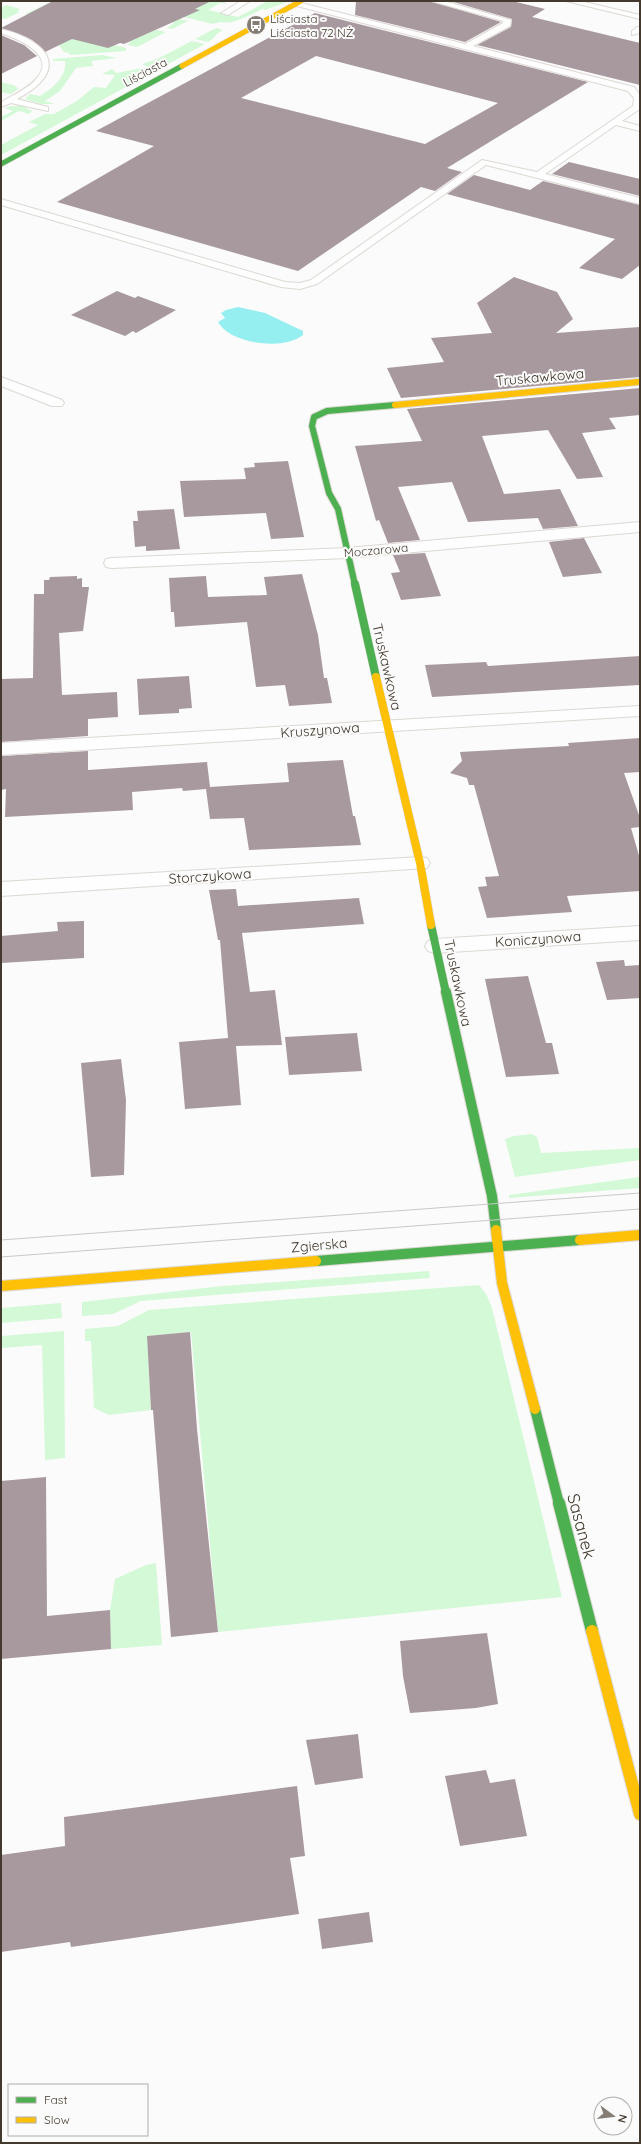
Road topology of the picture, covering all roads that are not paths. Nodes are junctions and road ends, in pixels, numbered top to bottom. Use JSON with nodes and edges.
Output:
{"nodes":[{"id":1,"x":243,"y":1,"type":"edge"},
{"id":2,"x":435,"y":1,"type":"edge"},
{"id":3,"x":570,"y":1,"type":"edge"},
{"id":4,"x":298,"y":2,"type":"edge"},
{"id":5,"x":225,"y":13,"type":"dead end"},
{"id":6,"x":640,"y":17,"type":"edge"},
{"id":7,"x":640,"y":29,"type":"edge"},
{"id":8,"x":1,"y":31,"type":"edge"},
{"id":9,"x":640,"y":34,"type":"edge"},
{"id":10,"x":467,"y":46,"type":"junction"},
{"id":11,"x":10,"y":100,"type":"junction"},
{"id":12,"x":1,"y":104,"type":"edge"},
{"id":13,"x":46,"y":109,"type":"dead end"},
{"id":14,"x":615,"y":122,"type":"junction"},
{"id":15,"x":640,"y":128,"type":"edge"},
{"id":16,"x":1,"y":164,"type":"edge"},
{"id":17,"x":538,"y":175,"type":"junction"},
{"id":18,"x":640,"y":201,"type":"edge"},
{"id":19,"x":1,"y":202,"type":"edge"},
{"id":20,"x":1,"y":381,"type":"edge"},
{"id":21,"x":639,"y":382,"type":"edge"},
{"id":22,"x":43,"y":411,"type":"dead end"},
{"id":23,"x":640,"y":528,"type":"edge"},
{"id":24,"x":347,"y":553,"type":"junction"},
{"id":25,"x":112,"y":564,"type":"dead end"},
{"id":26,"x":640,"y":711,"type":"edge"},
{"id":27,"x":387,"y":726,"type":"junction"},
{"id":28,"x":1,"y":749,"type":"edge"},
{"id":29,"x":420,"y":863,"type":"junction"},
{"id":30,"x":1,"y":889,"type":"edge"},
{"id":31,"x":640,"y":933,"type":"edge"},
{"id":32,"x":435,"y":946,"type":"junction"},
{"id":33,"x":640,"y":1234,"type":"edge"},
{"id":34,"x":497,"y":1246,"type":"junction"},
{"id":35,"x":1,"y":1286,"type":"edge"},
{"id":36,"x":640,"y":1814,"type":"edge"}],
"edges":[{"from":1,"to":5,"type":"lane"},
{"from":2,"to":10,"type":"lane"},
{"from":3,"to":6,"type":"lane"},
{"from":4,"to":10,"type":"lane"},
{"from":4,"to":16,"type":"street","name":"Liściasta"},
{"from":7,"to":9,"type":"lane"},
{"from":8,"to":11,"type":"lane"},
{"from":10,"to":14,"type":"lane"},
{"from":11,"to":12,"type":"lane"},
{"from":11,"to":13,"type":"lane"},
{"from":14,"to":15,"type":"lane"},
{"from":14,"to":17,"type":"lane"},
{"from":17,"to":18,"type":"lane"},
{"from":17,"to":19,"type":"lane"},
{"from":20,"to":22,"type":"street"},
{"from":21,"to":24,"type":"street","name":"Truskawkowa"},
{"from":23,"to":24,"type":"street","name":"Moczarowa"},
{"from":24,"to":25,"type":"street","name":"Moczarowa"},
{"from":24,"to":27,"type":"street","name":"Truskawkowa"},
{"from":26,"to":27,"type":"street","name":"Kruszynowa"},
{"from":27,"to":28,"type":"street","name":"Kruszynowa"},
{"from":27,"to":29,"type":"street","name":"Truskawkowa"},
{"from":29,"to":30,"type":"street","name":"Storczykowa"},
{"from":29,"to":32,"type":"street","name":"Truskawkowa"},
{"from":31,"to":32,"type":"street","name":"Koniczynowa"},
{"from":32,"to":34,"type":"street","name":"Truskawkowa"},
{"from":33,"to":34,"type":"street","name":"Zgierska"},
{"from":34,"to":35,"type":"street","name":"Zgierska"},
{"from":34,"to":36,"type":"street","name":"Sasanek"}]}
